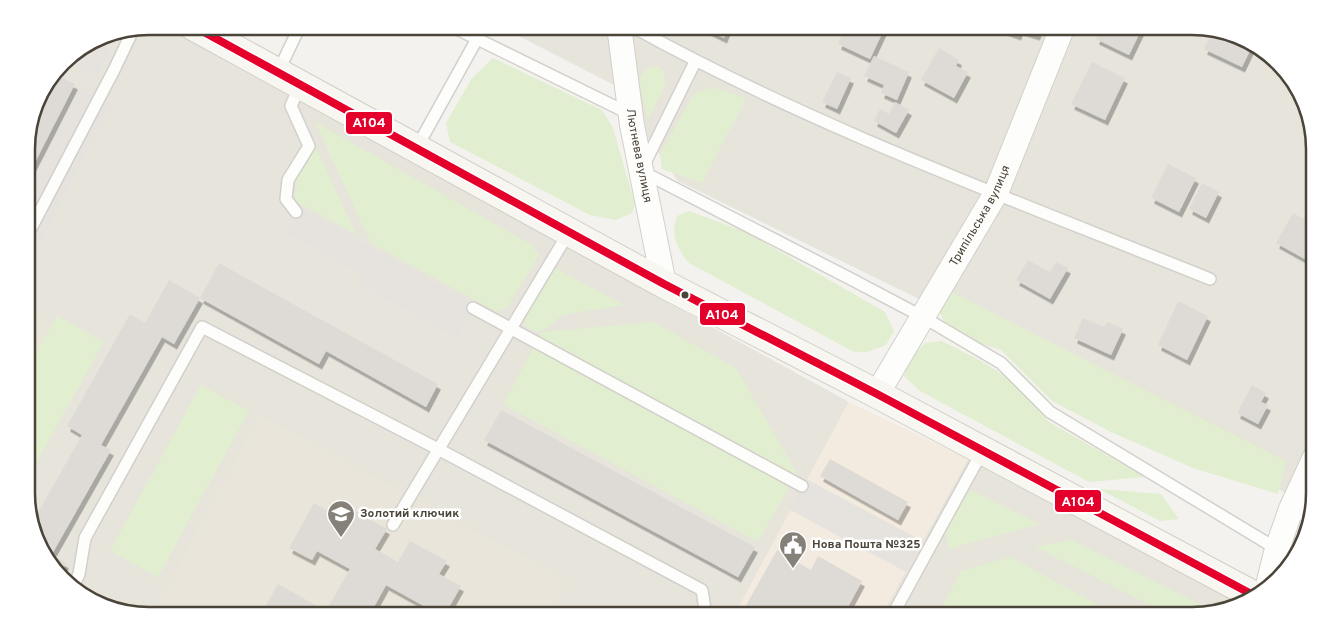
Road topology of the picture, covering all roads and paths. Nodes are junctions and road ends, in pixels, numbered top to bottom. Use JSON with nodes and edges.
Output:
{"nodes":[{"id":1,"x":209,"y":35,"type":"edge"},
{"id":2,"x":298,"y":35,"type":"edge"},
{"id":3,"x":469,"y":35,"type":"edge"},
{"id":4,"x":619,"y":35,"type":"edge"},
{"id":5,"x":647,"y":35,"type":"edge"},
{"id":6,"x":1058,"y":35,"type":"edge"},
{"id":7,"x":130,"y":37,"type":"edge"},
{"id":8,"x":477,"y":39,"type":"junction"},
{"id":9,"x":696,"y":62,"type":"junction"},
{"id":10,"x":288,"y":79,"type":"junction"},
{"id":11,"x":630,"y":114,"type":"junction"},
{"id":12,"x":416,"y":149,"type":"junction"},
{"id":13,"x":641,"y":171,"type":"junction"},
{"id":14,"x":996,"y":193,"type":"junction"},
{"id":15,"x":296,"y":212,"type":"dead end"},
{"id":16,"x":35,"y":221,"type":"edge"},
{"id":17,"x":569,"y":232,"type":"junction"},
{"id":18,"x":1210,"y":278,"type":"dead end"},
{"id":19,"x":664,"y":284,"type":"junction"},
{"id":20,"x":473,"y":308,"type":"dead end"},
{"id":21,"x":923,"y":317,"type":"junction"},
{"id":22,"x":511,"y":328,"type":"junction"},
{"id":23,"x":877,"y":394,"type":"junction"},
{"id":24,"x":438,"y":449,"type":"junction"},
{"id":25,"x":983,"y":450,"type":"junction"},
{"id":26,"x":802,"y":486,"type":"dead end"},
{"id":27,"x":1306,"y":493,"type":"edge"},
{"id":28,"x":1301,"y":513,"type":"edge"},
{"id":29,"x":393,"y":525,"type":"dead end"},
{"id":30,"x":1277,"y":549,"type":"junction"},
{"id":31,"x":1270,"y":576,"type":"edge"},
{"id":32,"x":76,"y":580,"type":"edge"},
{"id":33,"x":1248,"y":592,"type":"edge"},
{"id":34,"x":705,"y":607,"type":"edge"},
{"id":35,"x":897,"y":607,"type":"edge"}],
"edges":[{"from":1,"to":10,"type":"main road"},
{"from":2,"to":10,"type":"lane"},
{"from":3,"to":8,"type":"lane"},
{"from":4,"to":11,"type":"street","name":"Лютнева вулиця"},
{"from":5,"to":9,"type":"lane"},
{"from":6,"to":14,"type":"street","name":"Трипільська вулиця"},
{"from":7,"to":16,"type":"lane"},
{"from":8,"to":11,"type":"lane"},
{"from":8,"to":12,"type":"lane"},
{"from":9,"to":13,"type":"lane"},
{"from":9,"to":14,"type":"lane"},
{"from":10,"to":12,"type":"main road"},
{"from":10,"to":15,"type":"lane"},
{"from":11,"to":13,"type":"street","name":"Лютнева вулиця"},
{"from":12,"to":17,"type":"main road"},
{"from":13,"to":19,"type":"street","name":"Лютнева вулиця"},
{"from":13,"to":21,"type":"lane"},
{"from":14,"to":18,"type":"lane"},
{"from":14,"to":21,"type":"street","name":"Трипільська вулиця"},
{"from":17,"to":19,"type":"main road"},
{"from":17,"to":22,"type":"lane"},
{"from":19,"to":23,"type":"main road"},
{"from":20,"to":22,"type":"lane"},
{"from":21,"to":23,"type":"street","name":"Трипільська вулиця"},
{"from":21,"to":30,"type":"lane"},
{"from":22,"to":24,"type":"lane"},
{"from":22,"to":26,"type":"lane"},
{"from":23,"to":25,"type":"main road"},
{"from":24,"to":29,"type":"lane"},
{"from":24,"to":32,"type":"lane"},
{"from":24,"to":34,"type":"lane"},
{"from":25,"to":33,"type":"main road"},
{"from":25,"to":35,"type":"lane"},
{"from":27,"to":28,"type":"street"},
{"from":28,"to":30,"type":"street"},
{"from":30,"to":31,"type":"street"}]}
